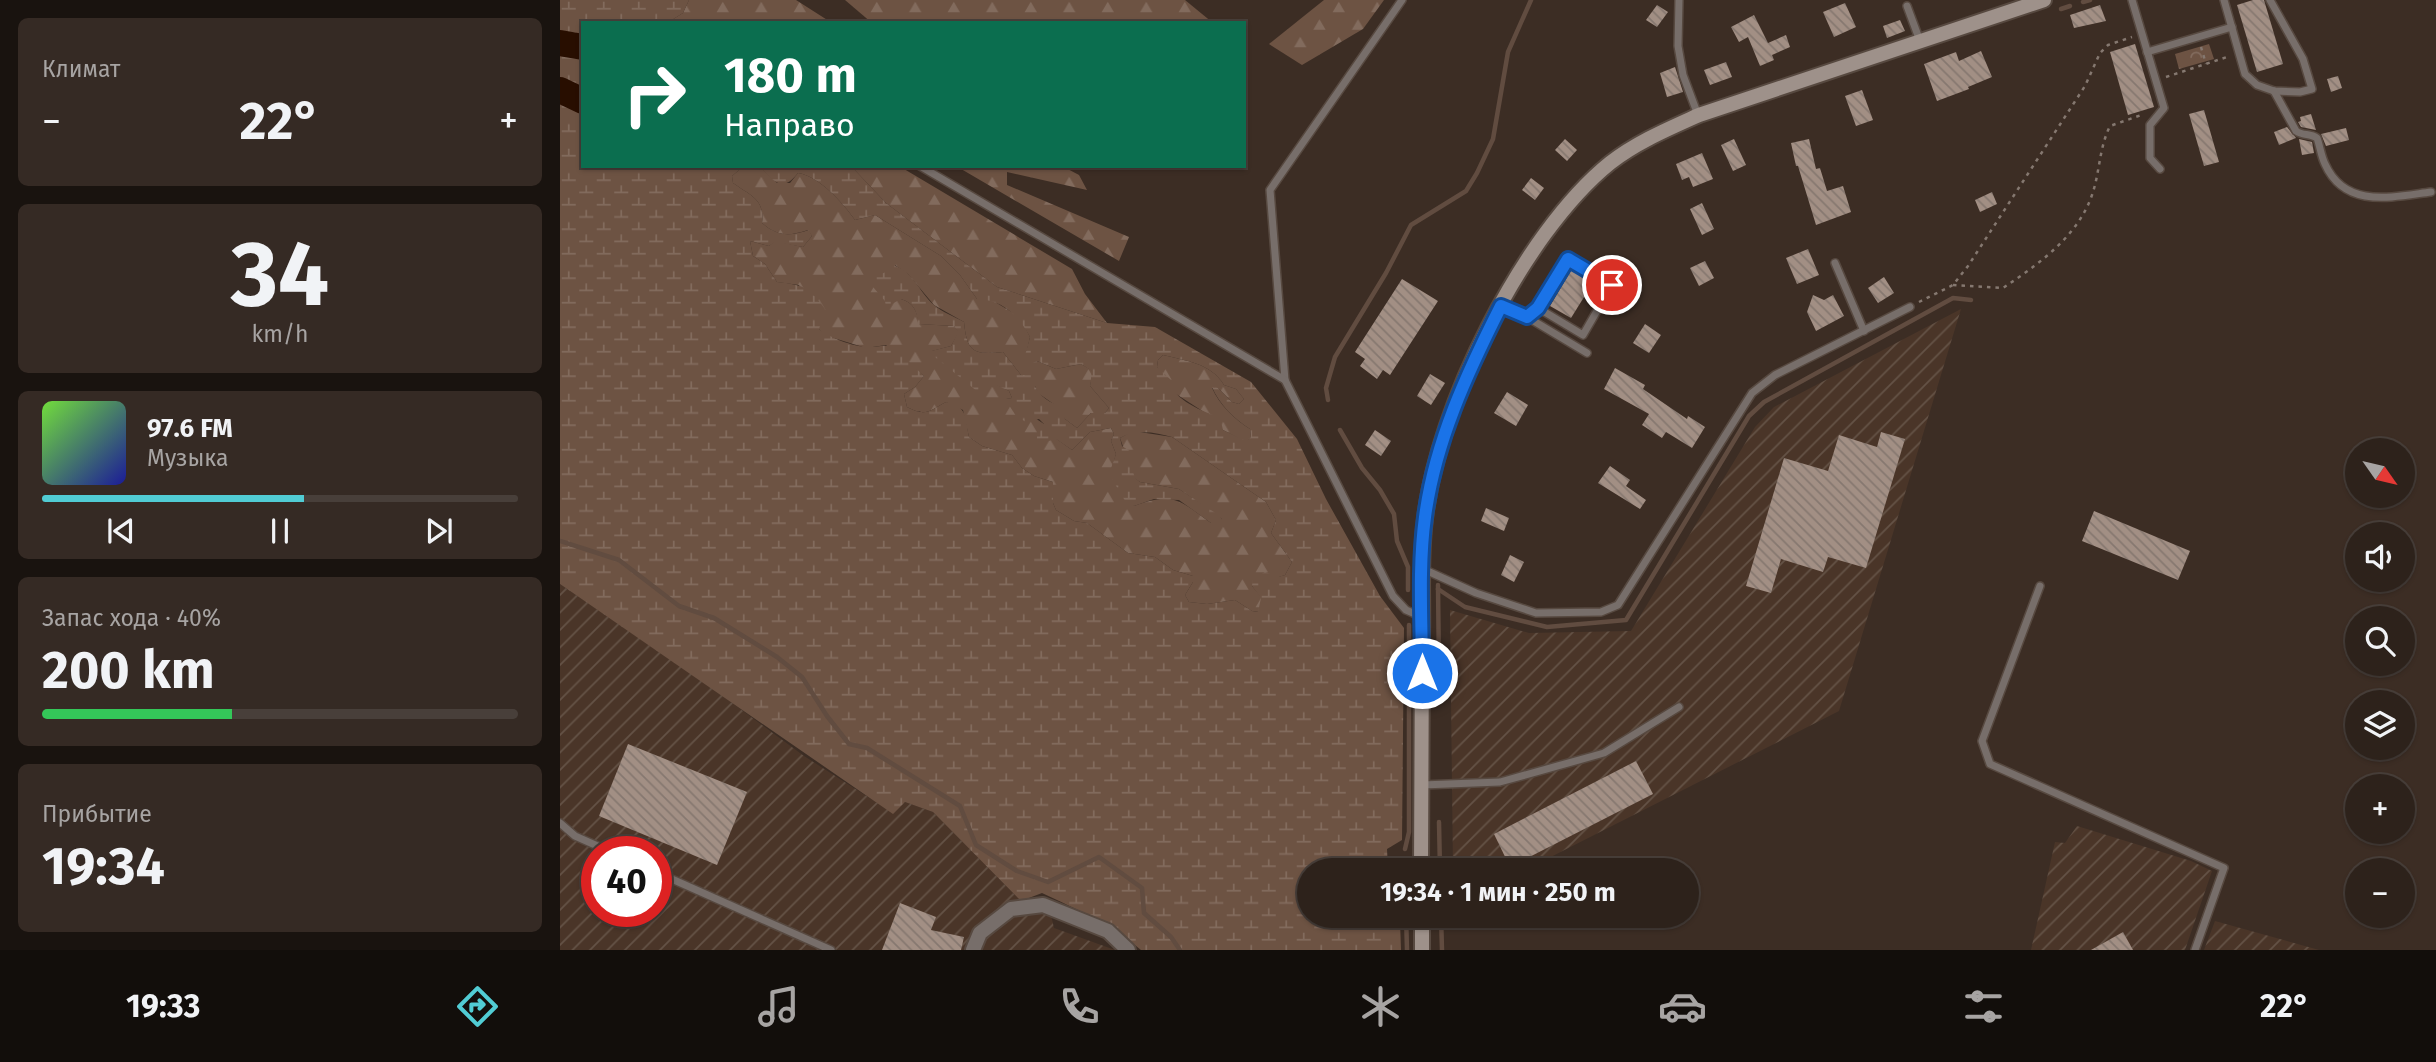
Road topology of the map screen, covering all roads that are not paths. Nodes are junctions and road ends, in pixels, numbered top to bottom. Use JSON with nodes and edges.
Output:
{"nodes":[{"id":1,"x":1402,"y":0,"type":"edge"},
{"id":2,"x":1679,"y":0,"type":"edge"},
{"id":3,"x":2132,"y":0,"type":"edge"},
{"id":4,"x":2224,"y":0,"type":"edge"},
{"id":5,"x":2270,"y":0,"type":"edge"},
{"id":6,"x":2040,"y":1,"type":"edge"},
{"id":7,"x":1907,"y":6,"type":"dead end"},
{"id":8,"x":2232,"y":27,"type":"junction"},
{"id":9,"x":1920,"y":41,"type":"junction"},
{"id":10,"x":2147,"y":52,"type":"junction"},
{"id":11,"x":2274,"y":91,"type":"junction"},
{"id":12,"x":1699,"y":115,"type":"junction"},
{"id":13,"x":923,"y":168,"type":"edge"},
{"id":14,"x":2160,"y":169,"type":"dead end"},
{"id":15,"x":2431,"y":192,"type":"dead end"},
{"id":16,"x":1835,"y":263,"type":"dead end"},
{"id":17,"x":1501,"y":306,"type":"junction"},
{"id":18,"x":1910,"y":307,"type":"road end"},
{"id":19,"x":1538,"y":308,"type":"junction"},
{"id":20,"x":1527,"y":317,"type":"junction"},
{"id":21,"x":1864,"y":331,"type":"junction"},
{"id":22,"x":1587,"y":352,"type":"dead end"},
{"id":23,"x":1284,"y":380,"type":"junction"},
{"id":24,"x":1423,"y":569,"type":"junction"},
{"id":25,"x":2040,"y":586,"type":"dead end"},
{"id":26,"x":1422,"y":618,"type":"junction"},
{"id":27,"x":1679,"y":706,"type":"dead end"},
{"id":28,"x":1422,"y":785,"type":"junction"},
{"id":29,"x":560,"y":822,"type":"edge"},
{"id":30,"x":581,"y":839,"type":"edge"},
{"id":31,"x":1421,"y":858,"type":"edge"},
{"id":32,"x":672,"y":879,"type":"edge"},
{"id":33,"x":1422,"y":928,"type":"edge"},
{"id":34,"x":831,"y":950,"type":"edge"},
{"id":35,"x":973,"y":950,"type":"edge"},
{"id":36,"x":1128,"y":950,"type":"edge"},
{"id":37,"x":1422,"y":950,"type":"edge"},
{"id":38,"x":2195,"y":950,"type":"edge"}],
"edges":[{"from":1,"to":23,"type":"lane"},
{"from":2,"to":12,"type":"lane"},
{"from":3,"to":10,"type":"lane"},
{"from":4,"to":8,"type":"lane"},
{"from":5,"to":11,"type":"lane"},
{"from":6,"to":9,"type":"street"},
{"from":7,"to":9,"type":"lane"},
{"from":8,"to":10,"type":"lane"},
{"from":8,"to":11,"type":"lane"},
{"from":9,"to":12,"type":"street"},
{"from":10,"to":14,"type":"lane"},
{"from":11,"to":15,"type":"lane"},
{"from":12,"to":17,"type":"street"},
{"from":13,"to":23,"type":"lane"},
{"from":16,"to":21,"type":"lane"},
{"from":17,"to":20,"type":"lane"},
{"from":17,"to":24,"type":"street"},
{"from":18,"to":21,"type":"lane"},
{"from":19,"to":19,"type":"lane"},
{"from":19,"to":20,"type":"lane"},
{"from":20,"to":22,"type":"lane"},
{"from":21,"to":24,"type":"lane"},
{"from":23,"to":26,"type":"lane"},
{"from":24,"to":26,"type":"street"},
{"from":25,"to":38,"type":"lane"},
{"from":26,"to":28,"type":"street"},
{"from":27,"to":28,"type":"lane"},
{"from":28,"to":31,"type":"street"},
{"from":29,"to":30,"type":"lane"},
{"from":32,"to":34,"type":"lane"},
{"from":33,"to":37,"type":"street"},
{"from":35,"to":36,"type":"street"}]}
